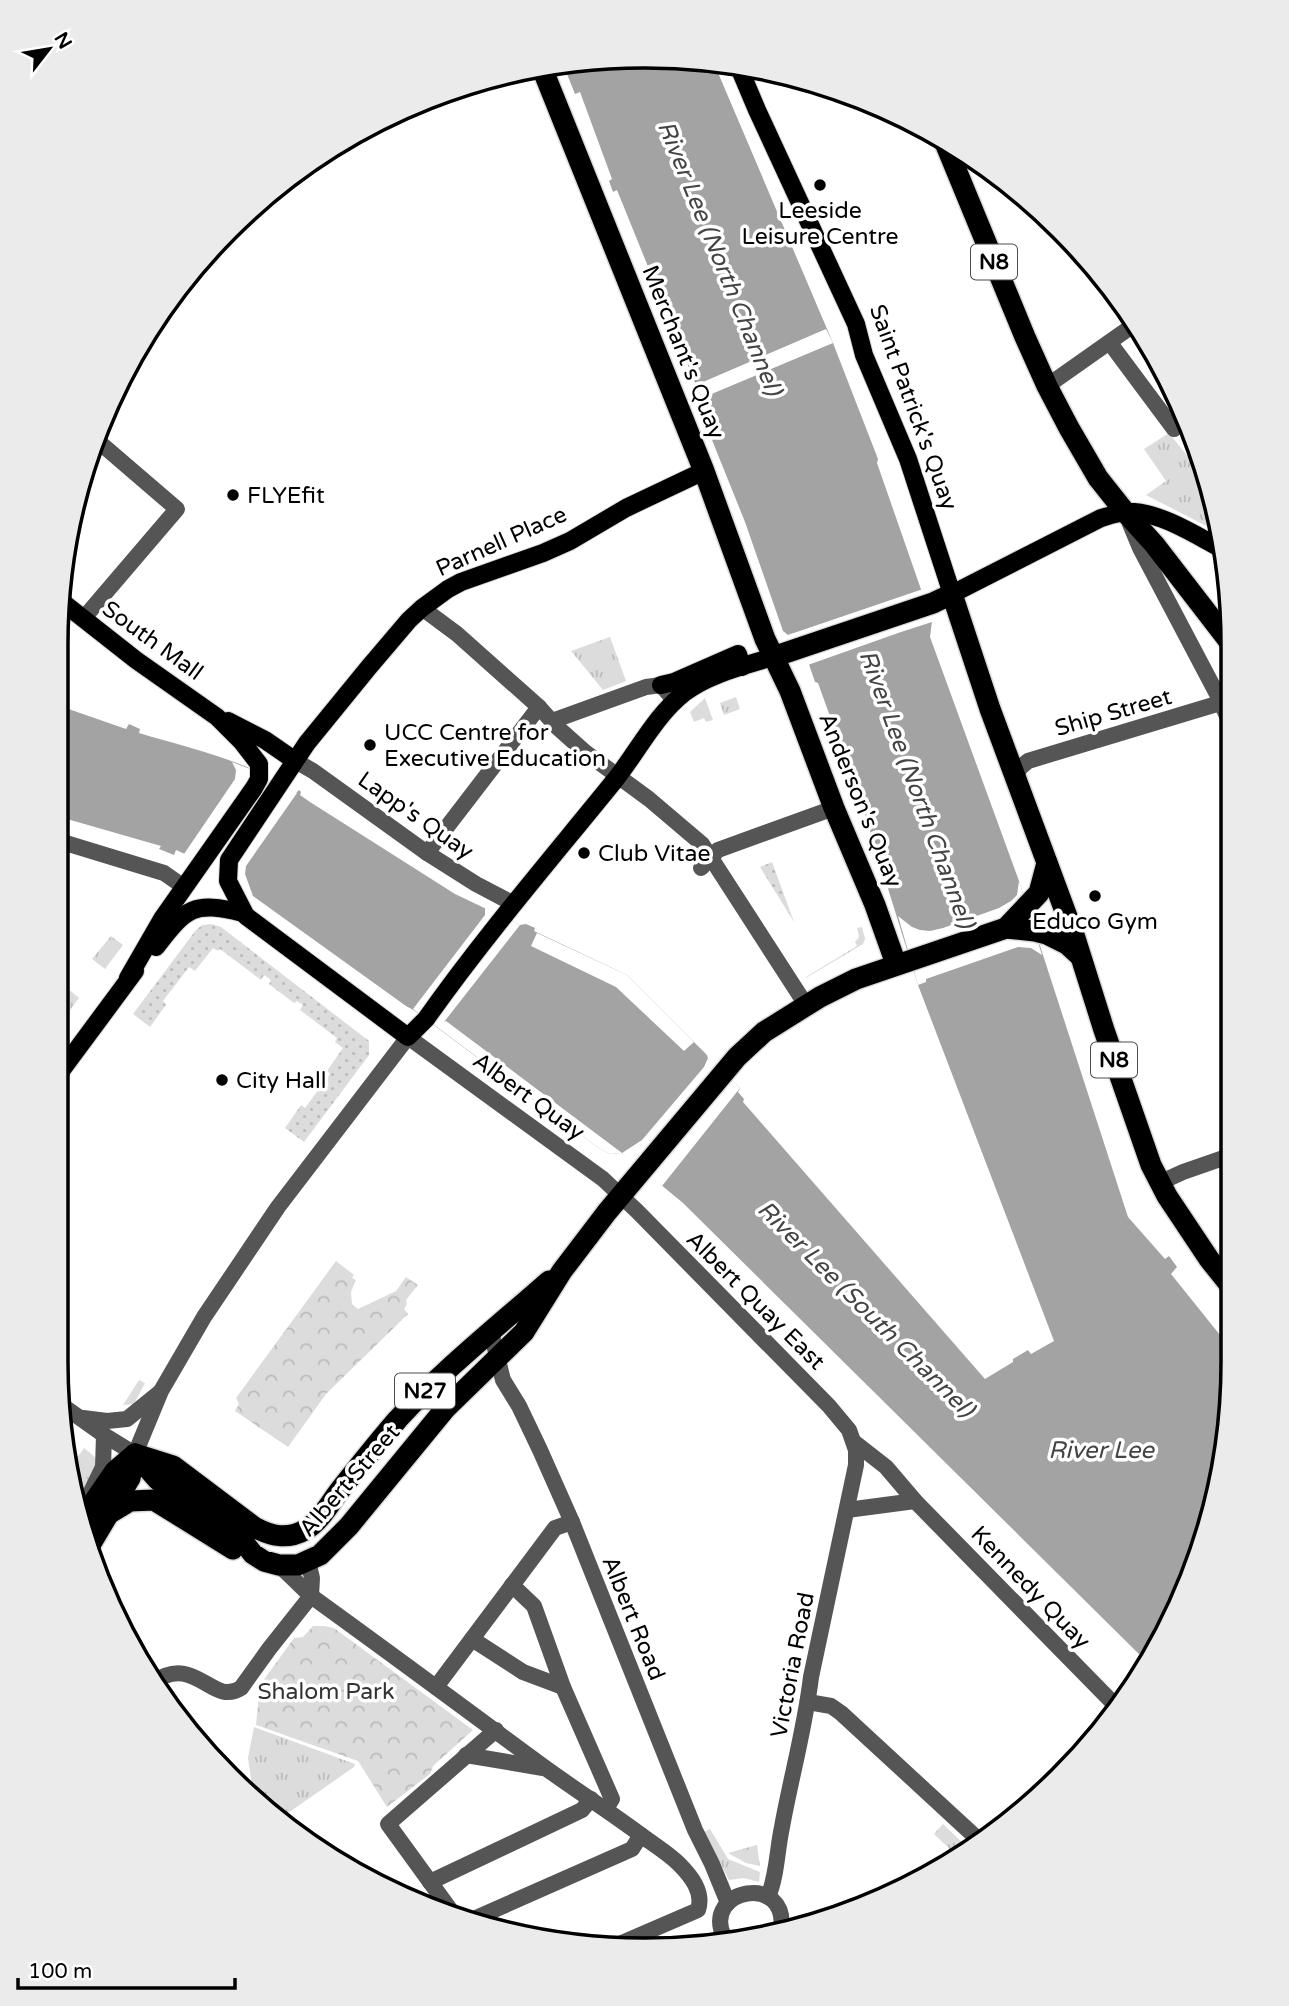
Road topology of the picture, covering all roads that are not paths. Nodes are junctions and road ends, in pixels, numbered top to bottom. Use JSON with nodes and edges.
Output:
{"nodes":[{"id":1,"x":546,"y":77,"type":"edge"},
{"id":2,"x":743,"y":77,"type":"edge"},
{"id":3,"x":951,"y":156,"type":"edge"},
{"id":4,"x":1128,"y":330,"type":"edge"},
{"id":5,"x":1110,"y":343,"type":"junction"},
{"id":6,"x":1047,"y":386,"type":"junction"},
{"id":7,"x":1174,"y":429,"type":"dead end"},
{"id":8,"x":104,"y":446,"type":"edge"},
{"id":9,"x":704,"y":471,"type":"junction"},
{"id":10,"x":1125,"y":512,"type":"junction"},
{"id":11,"x":1212,"y":544,"type":"edge"},
{"id":12,"x":952,"y":594,"type":"junction"},
{"id":13,"x":69,"y":608,"type":"edge"},
{"id":14,"x":422,"y":608,"type":"junction"},
{"id":15,"x":83,"y":619,"type":"junction"},
{"id":16,"x":1221,"y":630,"type":"edge"},
{"id":17,"x":783,"y":654,"type":"junction"},
{"id":18,"x":740,"y":661,"type":"junction"},
{"id":19,"x":660,"y":685,"type":"junction"},
{"id":20,"x":1221,"y":693,"type":"edge"},
{"id":21,"x":675,"y":701,"type":"junction"},
{"id":22,"x":1221,"y":703,"type":"edge"},
{"id":23,"x":539,"y":707,"type":"junction"},
{"id":24,"x":217,"y":717,"type":"junction"},
{"id":25,"x":552,"y":721,"type":"junction"},
{"id":26,"x":294,"y":760,"type":"junction"},
{"id":27,"x":617,"y":777,"type":"junction"},
{"id":28,"x":1015,"y":777,"type":"junction"},
{"id":29,"x":834,"y":808,"type":"junction"},
{"id":30,"x":68,"y":844,"type":"edge"},
{"id":31,"x":427,"y":853,"type":"junction"},
{"id":32,"x":707,"y":863,"type":"junction"},
{"id":33,"x":1047,"y":863,"type":"junction"},
{"id":34,"x":184,"y":887,"type":"junction"},
{"id":35,"x":509,"y":911,"type":"junction"},
{"id":36,"x":243,"y":913,"type":"junction"},
{"id":37,"x":1006,"y":928,"type":"junction"},
{"id":38,"x":1079,"y":955,"type":"junction"},
{"id":39,"x":903,"y":962,"type":"junction"},
{"id":40,"x":128,"y":978,"type":"junction"},
{"id":41,"x":806,"y":1005,"type":"junction"},
{"id":42,"x":408,"y":1037,"type":"junction"},
{"id":43,"x":68,"y":1061,"type":"edge"},
{"id":44,"x":1221,"y":1159,"type":"edge"},
{"id":45,"x":1159,"y":1183,"type":"junction"},
{"id":46,"x":620,"y":1195,"type":"junction"},
{"id":47,"x":562,"y":1271,"type":"junction"},
{"id":48,"x":1221,"y":1273,"type":"edge"},
{"id":49,"x":491,"y":1332,"type":"junction"},
{"id":50,"x":498,"y":1357,"type":"junction"},
{"id":51,"x":161,"y":1391,"type":"junction"},
{"id":52,"x":70,"y":1411,"type":"edge"},
{"id":53,"x":79,"y":1418,"type":"junction"},
{"id":54,"x":104,"y":1435,"type":"junction"},
{"id":55,"x":854,"y":1442,"type":"junction"},
{"id":56,"x":135,"y":1454,"type":"junction"},
{"id":57,"x":915,"y":1501,"type":"junction"},
{"id":58,"x":86,"y":1504,"type":"edge"},
{"id":59,"x":88,"y":1510,"type":"edge"},
{"id":60,"x":847,"y":1510,"type":"junction"},
{"id":61,"x":110,"y":1513,"type":"junction"},
{"id":62,"x":572,"y":1522,"type":"junction"},
{"id":63,"x":96,"y":1536,"type":"edge"},
{"id":64,"x":253,"y":1554,"type":"junction"},
{"id":65,"x":308,"y":1561,"type":"junction"},
{"id":66,"x":279,"y":1565,"type":"junction"},
{"id":67,"x":512,"y":1585,"type":"junction"},
{"id":68,"x":312,"y":1596,"type":"junction"},
{"id":69,"x":472,"y":1639,"type":"junction"},
{"id":70,"x":162,"y":1677,"type":"edge"},
{"id":71,"x":563,"y":1686,"type":"junction"},
{"id":72,"x":436,"y":1687,"type":"junction"},
{"id":73,"x":1110,"y":1700,"type":"edge"},
{"id":74,"x":808,"y":1702,"type":"junction"},
{"id":75,"x":496,"y":1730,"type":"junction"},
{"id":76,"x":466,"y":1755,"type":"junction"},
{"id":77,"x":546,"y":1768,"type":"junction"},
{"id":78,"x":591,"y":1800,"type":"junction"},
{"id":79,"x":606,"y":1809,"type":"junction"},
{"id":80,"x":641,"y":1835,"type":"junction"},
{"id":81,"x":973,"y":1835,"type":"edge"},
{"id":82,"x":430,"y":1882,"type":"junction"},
{"id":83,"x":697,"y":1889,"type":"junction"},
{"id":84,"x":768,"y":1897,"type":"junction"},
{"id":85,"x":726,"y":1899,"type":"junction"},
{"id":86,"x":444,"y":1902,"type":"edge"},
{"id":87,"x":485,"y":1915,"type":"edge"},
{"id":88,"x":782,"y":1921,"type":"edge"},
{"id":89,"x":723,"y":1933,"type":"edge"},
{"id":90,"x":634,"y":1938,"type":"edge"}],
"edges":[{"from":1,"to":9,"type":"highway","name":"Merchant's Quay"},
{"from":2,"to":12,"type":"main road","name":"Saint Patrick's Quay"},
{"from":3,"to":6,"type":"highway","number":"N8"},
{"from":4,"to":5,"type":"street"},
{"from":5,"to":6,"type":"street"},
{"from":5,"to":7,"type":"street"},
{"from":6,"to":10,"type":"highway","number":"N8"},
{"from":8,"to":15,"type":"street"},
{"from":9,"to":14,"type":"main road","name":"Parnell Place"},
{"from":9,"to":17,"type":"highway","name":"Merchant's Quay"},
{"from":10,"to":11,"type":"main road"},
{"from":10,"to":12,"type":"main road"},
{"from":10,"to":16,"type":"highway","number":"N8"},
{"from":10,"to":20,"type":"street"},
{"from":12,"to":17,"type":"highway"},
{"from":12,"to":28,"type":"highway","name":"Saint Patrick's Quay","number":"N8"},
{"from":13,"to":15,"type":"main road","name":"South Mall"},
{"from":14,"to":23,"type":"street"},
{"from":14,"to":26,"type":"main road","name":"Parnell Place"},
{"from":15,"to":24,"type":"main road","name":"South Mall"},
{"from":17,"to":18,"type":"main road"},
{"from":17,"to":29,"type":"highway","name":"Anderson's Quay"},
{"from":18,"to":19,"type":"main road"},
{"from":18,"to":21,"type":"main road"},
{"from":19,"to":21,"type":"street"},
{"from":19,"to":25,"type":"street"},
{"from":21,"to":27,"type":"main road"},
{"from":22,"to":28,"type":"street","name":"Ship Street"},
{"from":23,"to":25,"type":"street"},
{"from":23,"to":31,"type":"street"},
{"from":24,"to":26,"type":"main road","name":"South Mall"},
{"from":24,"to":34,"type":"main road","name":"South Mall"},
{"from":25,"to":27,"type":"street"},
{"from":26,"to":31,"type":"street","name":"Lapp's Quay"},
{"from":26,"to":36,"type":"main road","name":"Parnell Place"},
{"from":27,"to":32,"type":"street"},
{"from":27,"to":35,"type":"main road"},
{"from":28,"to":33,"type":"highway","number":"N8"},
{"from":29,"to":32,"type":"street"},
{"from":29,"to":39,"type":"highway","name":"Anderson's Quay"},
{"from":30,"to":34,"type":"street"},
{"from":31,"to":35,"type":"street","name":"Lapp's Quay"},
{"from":32,"to":41,"type":"street"},
{"from":33,"to":37,"type":"highway"},
{"from":33,"to":38,"type":"highway","number":"N8"},
{"from":34,"to":40,"type":"main road"},
{"from":35,"to":42,"type":"main road"},
{"from":36,"to":40,"type":"main road"},
{"from":36,"to":42,"type":"main road"},
{"from":37,"to":38,"type":"highway","number":"N27"},
{"from":37,"to":39,"type":"highway","number":"N27"},
{"from":38,"to":45,"type":"highway","number":"N8"},
{"from":39,"to":41,"type":"highway","number":"N27"},
{"from":40,"to":43,"type":"main road"},
{"from":41,"to":46,"type":"highway","number":"N27"},
{"from":42,"to":46,"type":"street","name":"Albert Quay"},
{"from":42,"to":51,"type":"street"},
{"from":44,"to":45,"type":"street"},
{"from":45,"to":48,"type":"highway","number":"N8"},
{"from":46,"to":47,"type":"highway","name":"Albert Street","number":"N27"},
{"from":46,"to":55,"type":"street","name":"Albert Quay East"},
{"from":47,"to":49,"type":"highway","name":"Albert Street","number":"N27"},
{"from":47,"to":50,"type":"highway","name":"Albert Street","number":"N27"},
{"from":49,"to":50,"type":"street","name":"Albert Road"},
{"from":49,"to":56,"type":"highway","name":"Albert Street","number":"N27"},
{"from":50,"to":62,"type":"street","name":"Albert Road"},
{"from":50,"to":65,"type":"highway","name":"Albert Street","number":"N27"},
{"from":51,"to":53,"type":"street"},
{"from":51,"to":56,"type":"street"},
{"from":52,"to":53,"type":"street"},
{"from":53,"to":54,"type":"street"},
{"from":54,"to":56,"type":"street"},
{"from":54,"to":58,"type":"street"},
{"from":55,"to":57,"type":"street","name":"Kennedy Quay"},
{"from":55,"to":60,"type":"street","name":"Victoria Road"},
{"from":56,"to":59,"type":"highway"},
{"from":56,"to":61,"type":"highway"},
{"from":56,"to":64,"type":"highway"},
{"from":57,"to":60,"type":"street"},
{"from":57,"to":73,"type":"street","name":"Kennedy Quay"},
{"from":60,"to":74,"type":"street","name":"Victoria Road"},
{"from":61,"to":63,"type":"highway"},
{"from":61,"to":64,"type":"highway"},
{"from":62,"to":67,"type":"street"},
{"from":62,"to":85,"type":"street","name":"Albert Road"},
{"from":64,"to":66,"type":"highway"},
{"from":65,"to":66,"type":"highway","number":"N27"},
{"from":65,"to":68,"type":"street"},
{"from":66,"to":68,"type":"street"},
{"from":67,"to":69,"type":"street"},
{"from":67,"to":71,"type":"street"},
{"from":68,"to":70,"type":"street"},
{"from":68,"to":72,"type":"street"},
{"from":69,"to":71,"type":"street"},
{"from":69,"to":72,"type":"street"},
{"from":71,"to":79,"type":"street"},
{"from":72,"to":75,"type":"street"},
{"from":74,"to":81,"type":"street"},
{"from":74,"to":84,"type":"street","name":"Victoria Road"},
{"from":75,"to":76,"type":"street"},
{"from":75,"to":77,"type":"street"},
{"from":76,"to":77,"type":"street"},
{"from":76,"to":82,"type":"street"},
{"from":77,"to":78,"type":"street"},
{"from":78,"to":79,"type":"street"},
{"from":78,"to":82,"type":"street"},
{"from":79,"to":80,"type":"street"},
{"from":80,"to":83,"type":"street"},
{"from":80,"to":87,"type":"street"},
{"from":82,"to":86,"type":"street"},
{"from":83,"to":85,"type":"street"},
{"from":83,"to":90,"type":"street"},
{"from":84,"to":85,"type":"street"},
{"from":84,"to":88,"type":"street"},
{"from":85,"to":89,"type":"street"}]}
